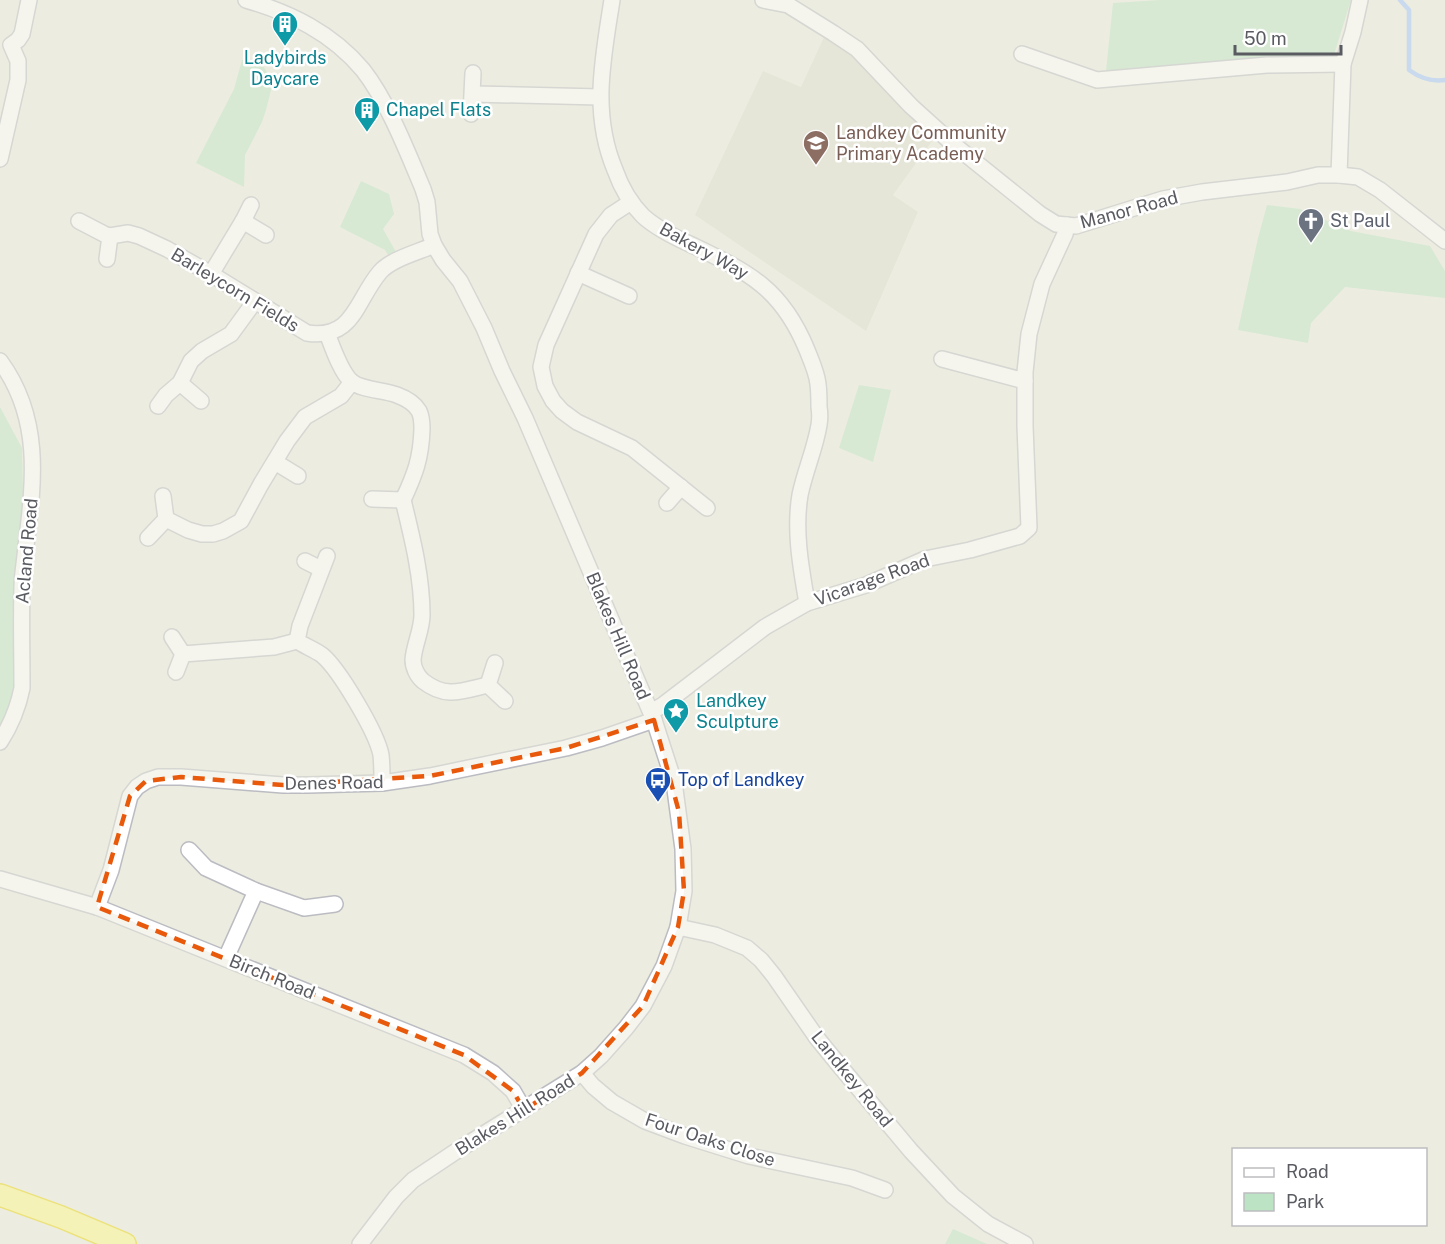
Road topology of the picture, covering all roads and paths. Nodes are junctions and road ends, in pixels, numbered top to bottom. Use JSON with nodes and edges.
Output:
{"nodes":[{"id":1,"x":29,"y":0,"type":"edge"},
{"id":2,"x":246,"y":0,"type":"edge"},
{"id":3,"x":612,"y":0,"type":"edge"},
{"id":4,"x":763,"y":0,"type":"edge"},
{"id":5,"x":1360,"y":0,"type":"edge"},
{"id":6,"x":6,"y":47,"type":"edge"},
{"id":7,"x":1022,"y":54,"type":"dead end"},
{"id":8,"x":1343,"y":64,"type":"junction"},
{"id":9,"x":473,"y":73,"type":"dead end"},
{"id":10,"x":472,"y":94,"type":"junction"},
{"id":11,"x":600,"y":97,"type":"junction"},
{"id":12,"x":471,"y":114,"type":"dead end"},
{"id":13,"x":0,"y":159,"type":"edge"},
{"id":14,"x":1339,"y":175,"type":"junction"},
{"id":15,"x":631,"y":202,"type":"junction"},
{"id":16,"x":250,"y":205,"type":"dead end"},
{"id":17,"x":79,"y":221,"type":"dead end"},
{"id":18,"x":243,"y":222,"type":"junction"},
{"id":19,"x":1067,"y":225,"type":"junction"},
{"id":20,"x":266,"y":235,"type":"dead end"},
{"id":21,"x":110,"y":236,"type":"junction"},
{"id":22,"x":1445,"y":241,"type":"edge"},
{"id":23,"x":434,"y":245,"type":"junction"},
{"id":24,"x":107,"y":259,"type":"dead end"},
{"id":25,"x":578,"y":273,"type":"junction"},
{"id":26,"x":211,"y":274,"type":"junction"},
{"id":27,"x":629,"y":296,"type":"dead end"},
{"id":28,"x":255,"y":301,"type":"junction"},
{"id":29,"x":327,"y":333,"type":"junction"},
{"id":30,"x":942,"y":359,"type":"dead end"},
{"id":31,"x":0,"y":362,"type":"edge"},
{"id":32,"x":1025,"y":381,"type":"junction"},
{"id":33,"x":352,"y":382,"type":"junction"},
{"id":34,"x":180,"y":383,"type":"junction"},
{"id":35,"x":201,"y":401,"type":"dead end"},
{"id":36,"x":159,"y":406,"type":"dead end"},
{"id":37,"x":275,"y":462,"type":"junction"},
{"id":38,"x":298,"y":476,"type":"dead end"},
{"id":39,"x":681,"y":487,"type":"junction"},
{"id":40,"x":163,"y":496,"type":"dead end"},
{"id":41,"x":372,"y":499,"type":"dead end"},
{"id":42,"x":402,"y":500,"type":"junction"},
{"id":43,"x":667,"y":503,"type":"dead end"},
{"id":44,"x":707,"y":508,"type":"dead end"},
{"id":45,"x":166,"y":519,"type":"junction"},
{"id":46,"x":148,"y":538,"type":"dead end"},
{"id":47,"x":305,"y":561,"type":"dead end"},
{"id":48,"x":807,"y":603,"type":"junction"},
{"id":49,"x":172,"y":637,"type":"dead end"},
{"id":50,"x":297,"y":641,"type":"junction"},
{"id":51,"x":183,"y":654,"type":"junction"},
{"id":52,"x":495,"y":663,"type":"dead end"},
{"id":53,"x":176,"y":672,"type":"dead end"},
{"id":54,"x":488,"y":685,"type":"junction"},
{"id":55,"x":505,"y":701,"type":"dead end"},
{"id":56,"x":652,"y":716,"type":"junction"},
{"id":57,"x":0,"y":742,"type":"edge"},
{"id":58,"x":382,"y":783,"type":"junction"},
{"id":59,"x":189,"y":850,"type":"dead end"},
{"id":60,"x":0,"y":879,"type":"edge"},
{"id":61,"x":256,"y":891,"type":"junction"},
{"id":62,"x":335,"y":904,"type":"dead end"},
{"id":63,"x":98,"y":907,"type":"junction"},
{"id":64,"x":678,"y":927,"type":"junction"},
{"id":65,"x":226,"y":958,"type":"junction"},
{"id":66,"x":582,"y":1073,"type":"junction"},
{"id":67,"x":524,"y":1110,"type":"junction"},
{"id":68,"x":885,"y":1190,"type":"dead end"},
{"id":69,"x":0,"y":1195,"type":"edge"},
{"id":70,"x":125,"y":1244,"type":"edge"},
{"id":71,"x":360,"y":1244,"type":"edge"},
{"id":72,"x":1025,"y":1244,"type":"edge"}],
"edges":[{"from":1,"to":6,"type":"street"},
{"from":2,"to":23,"type":"street","name":"Blakes Hill Road"},
{"from":3,"to":11,"type":"street","name":"Bakery Way"},
{"from":4,"to":19,"type":"street","name":"Manor Road"},
{"from":5,"to":8,"type":"street"},
{"from":6,"to":13,"type":"street"},
{"from":7,"to":8,"type":"street"},
{"from":8,"to":14,"type":"street"},
{"from":9,"to":10,"type":"street"},
{"from":10,"to":11,"type":"street"},
{"from":10,"to":12,"type":"street"},
{"from":11,"to":15,"type":"street","name":"Bakery Way"},
{"from":14,"to":19,"type":"street","name":"Manor Road"},
{"from":14,"to":22,"type":"street","name":"Manor Road"},
{"from":15,"to":25,"type":"street"},
{"from":15,"to":48,"type":"street","name":"Bakery Way"},
{"from":16,"to":18,"type":"street"},
{"from":17,"to":21,"type":"street","name":"Barleycorn Fields"},
{"from":18,"to":20,"type":"street"},
{"from":18,"to":26,"type":"street"},
{"from":19,"to":32,"type":"street","name":"Vicarage Road"},
{"from":21,"to":24,"type":"street"},
{"from":21,"to":26,"type":"street","name":"Barleycorn Fields"},
{"from":23,"to":29,"type":"street"},
{"from":23,"to":56,"type":"street","name":"Blakes Hill Road"},
{"from":25,"to":27,"type":"street"},
{"from":25,"to":39,"type":"street"},
{"from":26,"to":28,"type":"street","name":"Barleycorn Fields"},
{"from":28,"to":29,"type":"street","name":"Barleycorn Fields"},
{"from":28,"to":34,"type":"street"},
{"from":29,"to":33,"type":"street"},
{"from":30,"to":32,"type":"street"},
{"from":31,"to":57,"type":"street","name":"Acland Road"},
{"from":32,"to":48,"type":"street","name":"Vicarage Road"},
{"from":33,"to":37,"type":"street"},
{"from":33,"to":42,"type":"street"},
{"from":34,"to":35,"type":"street"},
{"from":34,"to":36,"type":"street"},
{"from":37,"to":38,"type":"street"},
{"from":37,"to":45,"type":"street"},
{"from":39,"to":43,"type":"street"},
{"from":39,"to":44,"type":"street"},
{"from":40,"to":45,"type":"street"},
{"from":41,"to":42,"type":"street"},
{"from":42,"to":54,"type":"street"},
{"from":45,"to":46,"type":"street"},
{"from":47,"to":50,"type":"street"},
{"from":48,"to":56,"type":"street","name":"Vicarage Road"},
{"from":49,"to":51,"type":"street"},
{"from":50,"to":51,"type":"street"},
{"from":50,"to":58,"type":"street"},
{"from":51,"to":53,"type":"street"},
{"from":52,"to":54,"type":"street"},
{"from":54,"to":55,"type":"street"},
{"from":56,"to":58,"type":"street","name":"Denes Road"},
{"from":56,"to":64,"type":"street","name":"Blakes Hill Road"},
{"from":58,"to":63,"type":"street","name":"Denes Road"},
{"from":59,"to":61,"type":"street"},
{"from":60,"to":63,"type":"street","name":"Birch Road"},
{"from":61,"to":62,"type":"street"},
{"from":61,"to":65,"type":"street"},
{"from":63,"to":65,"type":"street","name":"Birch Road"},
{"from":64,"to":66,"type":"street","name":"Blakes Hill Road"},
{"from":64,"to":72,"type":"street","name":"Landkey Road"},
{"from":65,"to":67,"type":"street","name":"Birch Road"},
{"from":66,"to":67,"type":"street","name":"Blakes Hill Road"},
{"from":66,"to":68,"type":"street","name":"Four Oaks Close"},
{"from":67,"to":71,"type":"street","name":"Blakes Hill Road"},
{"from":69,"to":70,"type":"highway"}]}
